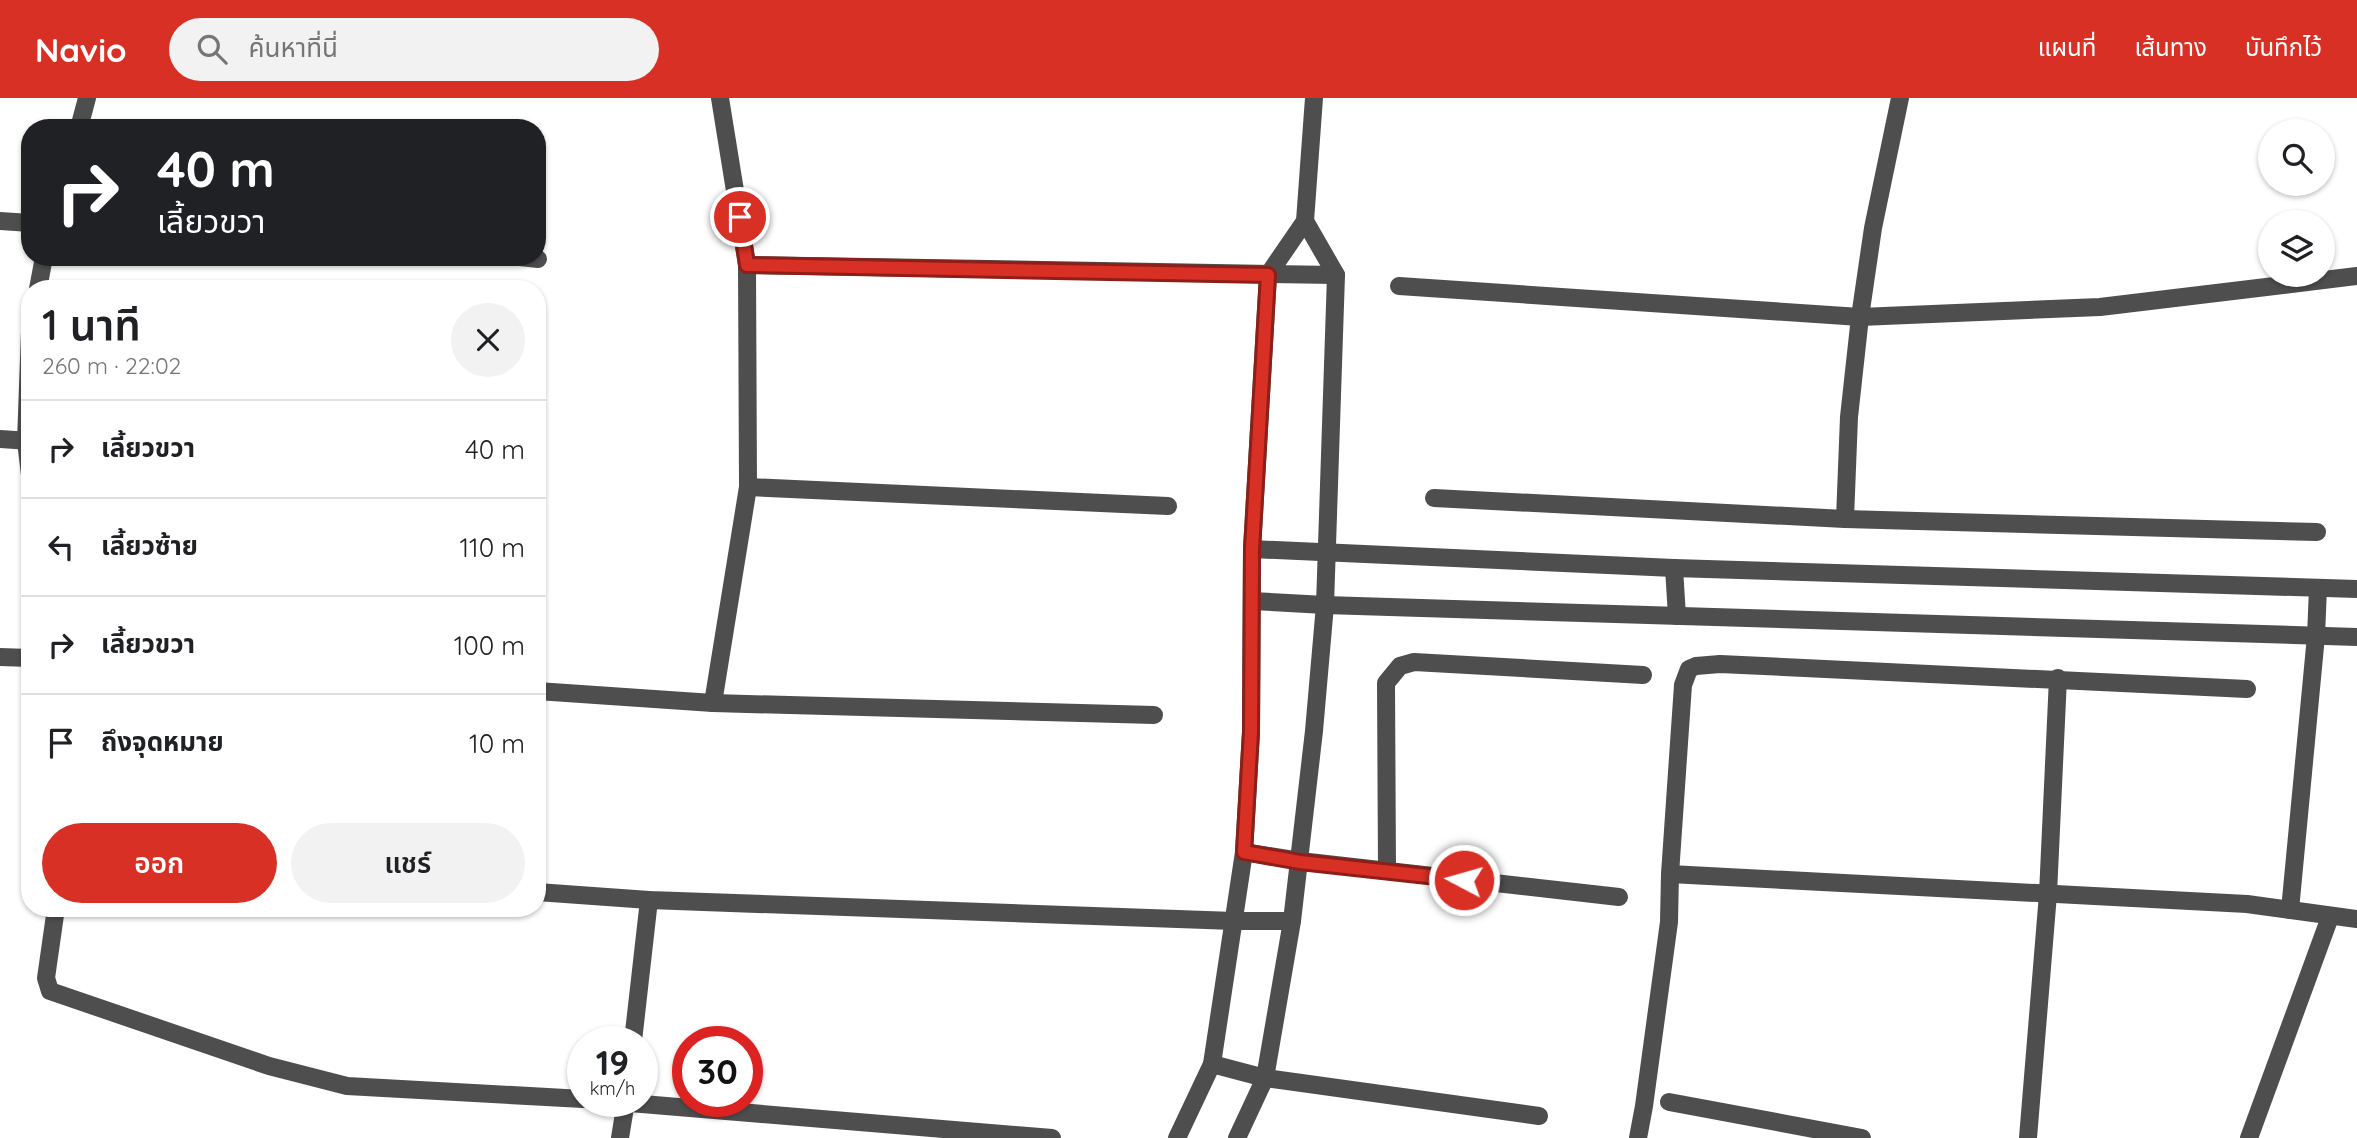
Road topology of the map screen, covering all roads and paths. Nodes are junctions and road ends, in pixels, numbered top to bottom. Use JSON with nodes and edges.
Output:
{"nodes":[{"id":1,"x":87,"y":98,"type":"edge"},
{"id":2,"x":720,"y":98,"type":"edge"},
{"id":3,"x":1314,"y":98,"type":"edge"},
{"id":4,"x":1900,"y":98,"type":"edge"},
{"id":5,"x":81,"y":119,"type":"edge"},
{"id":6,"x":0,"y":221,"type":"edge"},
{"id":7,"x":1305,"y":221,"type":"junction"},
{"id":8,"x":21,"y":222,"type":"edge"},
{"id":9,"x":747,"y":265,"type":"junction"},
{"id":10,"x":1268,"y":275,"type":"junction"},
{"id":11,"x":1336,"y":275,"type":"junction"},
{"id":12,"x":2357,"y":276,"type":"edge"},
{"id":13,"x":1399,"y":286,"type":"dead end"},
{"id":14,"x":1860,"y":317,"type":"junction"},
{"id":15,"x":0,"y":439,"type":"edge"},
{"id":16,"x":21,"y":440,"type":"edge"},
{"id":17,"x":748,"y":487,"type":"junction"},
{"id":18,"x":1434,"y":498,"type":"dead end"},
{"id":19,"x":1168,"y":506,"type":"dead end"},
{"id":20,"x":1845,"y":519,"type":"junction"},
{"id":21,"x":2317,"y":532,"type":"dead end"},
{"id":22,"x":1252,"y":549,"type":"junction"},
{"id":23,"x":1327,"y":554,"type":"junction"},
{"id":24,"x":1674,"y":568,"type":"junction"},
{"id":25,"x":2318,"y":588,"type":"junction"},
{"id":26,"x":2357,"y":589,"type":"edge"},
{"id":27,"x":1252,"y":601,"type":"junction"},
{"id":28,"x":1325,"y":605,"type":"junction"},
{"id":29,"x":1677,"y":616,"type":"junction"},
{"id":30,"x":2316,"y":636,"type":"junction"},
{"id":31,"x":2357,"y":637,"type":"edge"},
{"id":32,"x":0,"y":657,"type":"edge"},
{"id":33,"x":21,"y":658,"type":"edge"},
{"id":34,"x":1643,"y":675,"type":"dead end"},
{"id":35,"x":2058,"y":678,"type":"junction"},
{"id":36,"x":2247,"y":688,"type":"dead end"},
{"id":37,"x":546,"y":692,"type":"edge"},
{"id":38,"x":713,"y":703,"type":"junction"},
{"id":39,"x":1154,"y":715,"type":"dead end"},
{"id":40,"x":1244,"y":852,"type":"junction"},
{"id":41,"x":1300,"y":862,"type":"junction"},
{"id":42,"x":1387,"y":871,"type":"junction"},
{"id":43,"x":1670,"y":874,"type":"junction"},
{"id":44,"x":546,"y":893,"type":"edge"},
{"id":45,"x":2048,"y":894,"type":"junction"},
{"id":46,"x":1619,"y":897,"type":"dead end"},
{"id":47,"x":649,"y":900,"type":"junction"},
{"id":48,"x":2290,"y":910,"type":"junction"},
{"id":49,"x":2330,"y":916,"type":"junction"},
{"id":50,"x":55,"y":917,"type":"edge"},
{"id":51,"x":2357,"y":919,"type":"edge"},
{"id":52,"x":1234,"y":921,"type":"junction"},
{"id":53,"x":1292,"y":922,"type":"junction"},
{"id":54,"x":635,"y":1026,"type":"edge"},
{"id":55,"x":1212,"y":1064,"type":"junction"},
{"id":56,"x":1265,"y":1078,"type":"junction"},
{"id":57,"x":567,"y":1099,"type":"edge"},
{"id":58,"x":1669,"y":1102,"type":"dead end"},
{"id":59,"x":658,"y":1104,"type":"edge"},
{"id":60,"x":1539,"y":1116,"type":"dead end"},
{"id":61,"x":623,"y":1117,"type":"edge"},
{"id":62,"x":620,"y":1138,"type":"edge"},
{"id":63,"x":1052,"y":1138,"type":"edge"},
{"id":64,"x":1177,"y":1138,"type":"edge"},
{"id":65,"x":1237,"y":1138,"type":"edge"},
{"id":66,"x":1638,"y":1138,"type":"edge"},
{"id":67,"x":1862,"y":1138,"type":"edge"},
{"id":68,"x":2028,"y":1138,"type":"edge"},
{"id":69,"x":2249,"y":1138,"type":"edge"}],
"edges":[{"from":1,"to":5,"type":"street"},
{"from":2,"to":9,"type":"street"},
{"from":3,"to":7,"type":"street"},
{"from":4,"to":14,"type":"street"},
{"from":6,"to":8,"type":"street"},
{"from":7,"to":10,"type":"street"},
{"from":7,"to":11,"type":"street"},
{"from":9,"to":10,"type":"street"},
{"from":9,"to":17,"type":"street"},
{"from":10,"to":11,"type":"street"},
{"from":10,"to":22,"type":"street"},
{"from":11,"to":23,"type":"street"},
{"from":12,"to":14,"type":"street"},
{"from":13,"to":14,"type":"street"},
{"from":14,"to":20,"type":"street"},
{"from":15,"to":16,"type":"street"},
{"from":17,"to":19,"type":"street"},
{"from":17,"to":38,"type":"street"},
{"from":18,"to":20,"type":"street"},
{"from":20,"to":21,"type":"street"},
{"from":22,"to":23,"type":"street"},
{"from":22,"to":27,"type":"street"},
{"from":23,"to":24,"type":"street"},
{"from":23,"to":28,"type":"street"},
{"from":24,"to":25,"type":"street"},
{"from":24,"to":29,"type":"street"},
{"from":25,"to":26,"type":"street"},
{"from":25,"to":30,"type":"street"},
{"from":27,"to":28,"type":"street"},
{"from":27,"to":40,"type":"street"},
{"from":28,"to":29,"type":"street"},
{"from":28,"to":41,"type":"street"},
{"from":29,"to":30,"type":"street"},
{"from":30,"to":31,"type":"street"},
{"from":30,"to":48,"type":"street"},
{"from":32,"to":33,"type":"street"},
{"from":34,"to":42,"type":"street"},
{"from":35,"to":36,"type":"street"},
{"from":35,"to":43,"type":"street"},
{"from":35,"to":45,"type":"street"},
{"from":37,"to":38,"type":"street"},
{"from":38,"to":39,"type":"street"},
{"from":40,"to":41,"type":"street"},
{"from":40,"to":52,"type":"street"},
{"from":41,"to":42,"type":"street"},
{"from":41,"to":53,"type":"street"},
{"from":42,"to":46,"type":"street"},
{"from":43,"to":45,"type":"street"},
{"from":43,"to":66,"type":"street"},
{"from":44,"to":47,"type":"street"},
{"from":45,"to":48,"type":"street"},
{"from":45,"to":68,"type":"street"},
{"from":47,"to":52,"type":"street"},
{"from":47,"to":54,"type":"street"},
{"from":48,"to":49,"type":"street"},
{"from":49,"to":51,"type":"street"},
{"from":49,"to":69,"type":"street"},
{"from":50,"to":57,"type":"street"},
{"from":52,"to":53,"type":"street"},
{"from":52,"to":55,"type":"street"},
{"from":53,"to":56,"type":"street"},
{"from":55,"to":56,"type":"street"},
{"from":55,"to":64,"type":"street"},
{"from":56,"to":60,"type":"street"},
{"from":56,"to":65,"type":"street"},
{"from":58,"to":67,"type":"street"},
{"from":59,"to":63,"type":"street"},
{"from":61,"to":62,"type":"street"}]}
